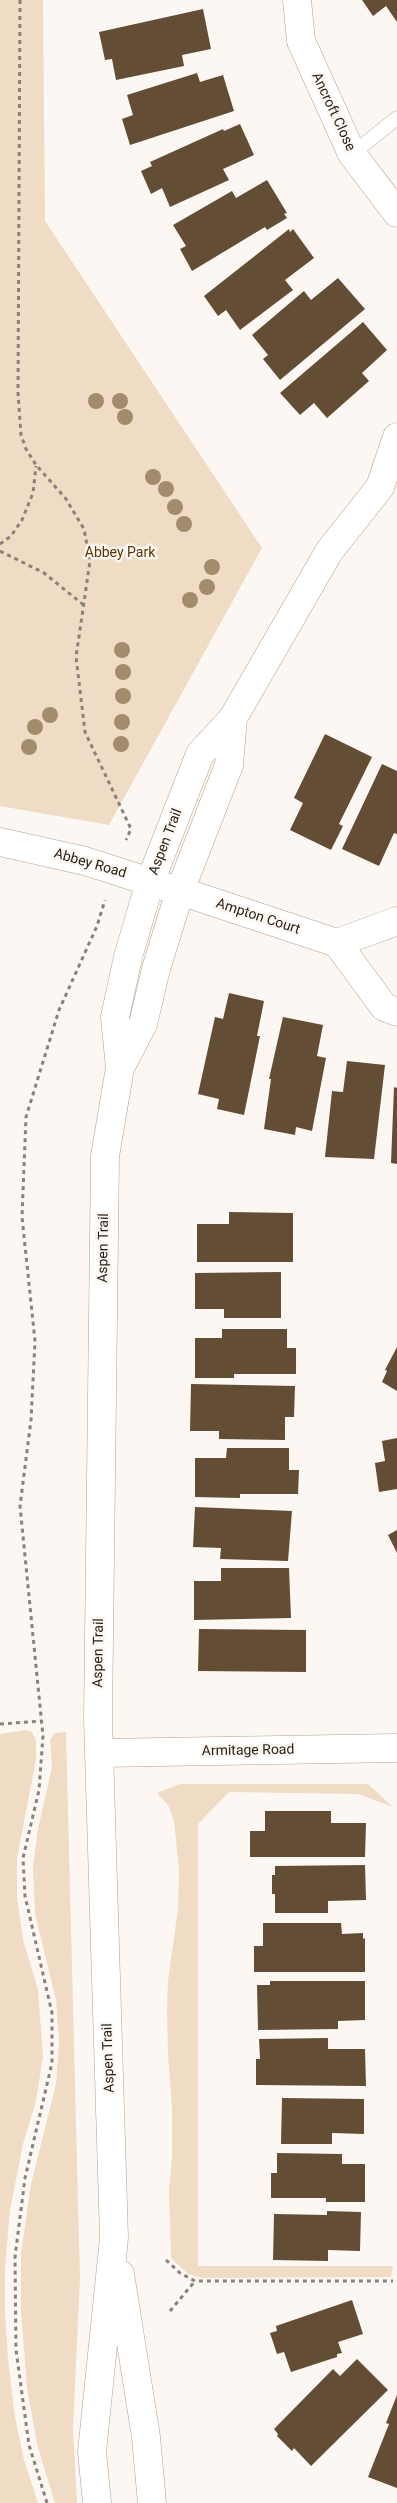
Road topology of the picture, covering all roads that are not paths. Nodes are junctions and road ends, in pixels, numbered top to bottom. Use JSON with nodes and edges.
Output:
{"nodes":[{"id":1,"x":296,"y":0,"type":"edge"},
{"id":2,"x":397,"y":118,"type":"edge"},
{"id":3,"x":352,"y":154,"type":"junction"},
{"id":4,"x":397,"y":213,"type":"edge"},
{"id":5,"x":397,"y":437,"type":"edge"},
{"id":6,"x":388,"y":482,"type":"edge"},
{"id":7,"x":233,"y":718,"type":"junction"},
{"id":8,"x":0,"y":842,"type":"edge"},
{"id":9,"x":150,"y":882,"type":"junction"},
{"id":10,"x":180,"y":891,"type":"junction"},
{"id":11,"x":397,"y":921,"type":"edge"},
{"id":12,"x":337,"y":943,"type":"junction"},
{"id":13,"x":397,"y":1012,"type":"edge"},
{"id":14,"x":120,"y":1068,"type":"junction"},
{"id":15,"x":397,"y":1748,"type":"edge"},
{"id":16,"x":100,"y":1754,"type":"junction"},
{"id":17,"x":114,"y":2238,"type":"junction"},
{"id":18,"x":97,"y":2503,"type":"edge"},
{"id":19,"x":152,"y":2503,"type":"edge"}],
"edges":[{"from":1,"to":3,"type":"street","name":"Ancroft Close"},
{"from":2,"to":3,"type":"lane"},
{"from":3,"to":4,"type":"street","name":"Ancroft Close"},
{"from":5,"to":6,"type":"street","name":"Aspen Trail"},
{"from":6,"to":7,"type":"street","name":"Aspen Trail"},
{"from":7,"to":9,"type":"street","name":"Aspen Trail"},
{"from":7,"to":10,"type":"street","name":"Aspen Trail"},
{"from":8,"to":9,"type":"street","name":"Abbey Road"},
{"from":9,"to":10,"type":"street","name":"Abbey Road"},
{"from":9,"to":14,"type":"street","name":"Aspen Trail"},
{"from":10,"to":12,"type":"street","name":"Ampton Court"},
{"from":10,"to":14,"type":"street","name":"Aspen Trail"},
{"from":11,"to":12,"type":"street"},
{"from":12,"to":13,"type":"street"},
{"from":14,"to":16,"type":"street","name":"Aspen Trail"},
{"from":15,"to":16,"type":"street","name":"Armitage Road"},
{"from":16,"to":17,"type":"street","name":"Aspen Trail"},
{"from":17,"to":18,"type":"street","name":"Aspen Trail"},
{"from":17,"to":19,"type":"street","name":"Aspen Trail"}]}
